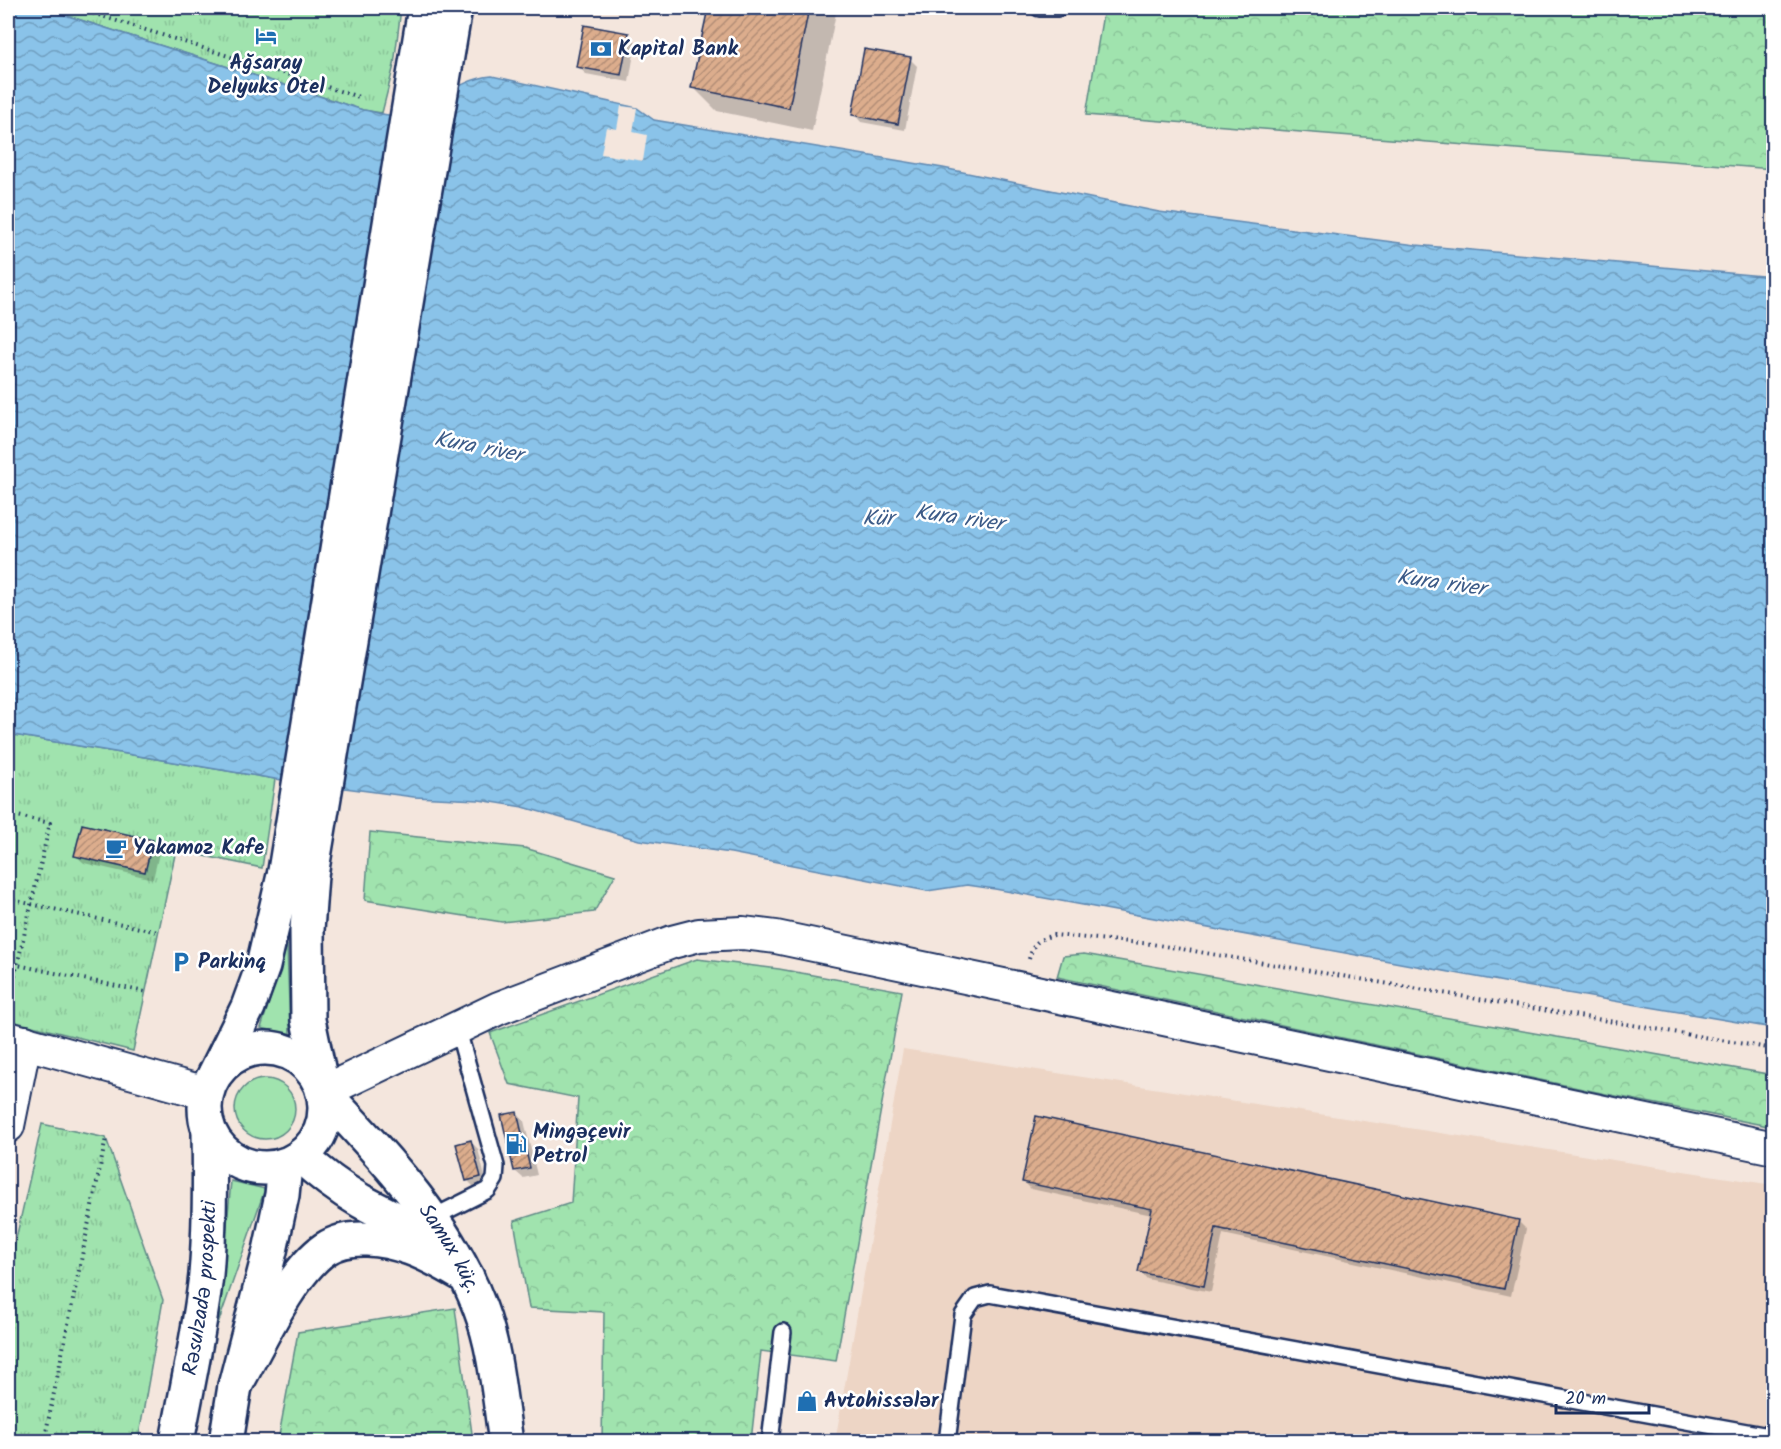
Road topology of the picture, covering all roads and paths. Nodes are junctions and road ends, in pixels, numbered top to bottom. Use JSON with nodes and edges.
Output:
{"nodes":[{"id":1,"x":76,"y":8,"type":"edge"},
{"id":2,"x":425,"y":8,"type":"edge"},
{"id":3,"x":455,"y":8,"type":"edge"},
{"id":4,"x":1040,"y":8,"type":"edge"},
{"id":5,"x":1058,"y":8,"type":"edge"},
{"id":6,"x":362,"y":98,"type":"dead end"},
{"id":7,"x":8,"y":814,"type":"edge"},
{"id":8,"x":298,"y":873,"type":"junction"},
{"id":9,"x":8,"y":899,"type":"edge"},
{"id":10,"x":30,"y":904,"type":"junction"},
{"id":11,"x":158,"y":932,"type":"dead end"},
{"id":12,"x":8,"y":963,"type":"edge"},
{"id":13,"x":16,"y":965,"type":"junction"},
{"id":14,"x":1020,"y":989,"type":"junction"},
{"id":15,"x":145,"y":992,"type":"dead end"},
{"id":16,"x":8,"y":1005,"type":"edge"},
{"id":17,"x":457,"y":1027,"type":"junction"},
{"id":18,"x":16,"y":1040,"type":"edge"},
{"id":19,"x":1773,"y":1049,"type":"edge"},
{"id":20,"x":210,"y":1083,"type":"junction"},
{"id":21,"x":323,"y":1092,"type":"junction"},
{"id":22,"x":8,"y":1126,"type":"edge"},
{"id":23,"x":209,"y":1133,"type":"junction"},
{"id":24,"x":106,"y":1138,"type":"dead end"},
{"id":25,"x":1773,"y":1148,"type":"edge"},
{"id":26,"x":293,"y":1161,"type":"junction"},
{"id":27,"x":421,"y":1222,"type":"junction"},
{"id":28,"x":467,"y":1277,"type":"junction"},
{"id":29,"x":783,"y":1332,"type":"dead end"},
{"id":30,"x":236,"y":1386,"type":"junction"},
{"id":31,"x":1773,"y":1437,"type":"edge"},
{"id":32,"x":44,"y":1442,"type":"edge"},
{"id":33,"x":177,"y":1442,"type":"edge"},
{"id":34,"x":226,"y":1442,"type":"edge"},
{"id":35,"x":506,"y":1442,"type":"edge"},
{"id":36,"x":771,"y":1442,"type":"edge"},
{"id":37,"x":947,"y":1442,"type":"edge"}],
"edges":[{"from":1,"to":6,"type":"path"},
{"from":2,"to":8,"type":"main road"},
{"from":3,"to":8,"type":"main road"},
{"from":4,"to":5,"type":"lane"},
{"from":7,"to":10,"type":"path"},
{"from":8,"to":20,"type":"main road"},
{"from":8,"to":21,"type":"main road"},
{"from":9,"to":10,"type":"path"},
{"from":10,"to":11,"type":"path"},
{"from":10,"to":13,"type":"path"},
{"from":12,"to":13,"type":"path"},
{"from":13,"to":15,"type":"path"},
{"from":13,"to":16,"type":"path"},
{"from":14,"to":17,"type":"street"},
{"from":14,"to":19,"type":"path"},
{"from":14,"to":25,"type":"street"},
{"from":17,"to":21,"type":"street"},
{"from":17,"to":27,"type":"lane"},
{"from":18,"to":20,"type":"street"},
{"from":18,"to":22,"type":"street"},
{"from":20,"to":21,"type":"main road"},
{"from":20,"to":23,"type":"main road"},
{"from":21,"to":26,"type":"main road"},
{"from":21,"to":27,"type":"main road","name":"Samux küç."},
{"from":23,"to":26,"type":"main road"},
{"from":23,"to":33,"type":"main road","name":"Rəsulzadə prospekti"},
{"from":24,"to":32,"type":"path"},
{"from":26,"to":27,"type":"main road"},
{"from":26,"to":30,"type":"main road"},
{"from":27,"to":28,"type":"main road","name":"Samux küç."},
{"from":28,"to":30,"type":"main road"},
{"from":28,"to":35,"type":"main road","name":"Samux küç."},
{"from":29,"to":36,"type":"lane"},
{"from":30,"to":34,"type":"main road"},
{"from":31,"to":37,"type":"lane"}]}
